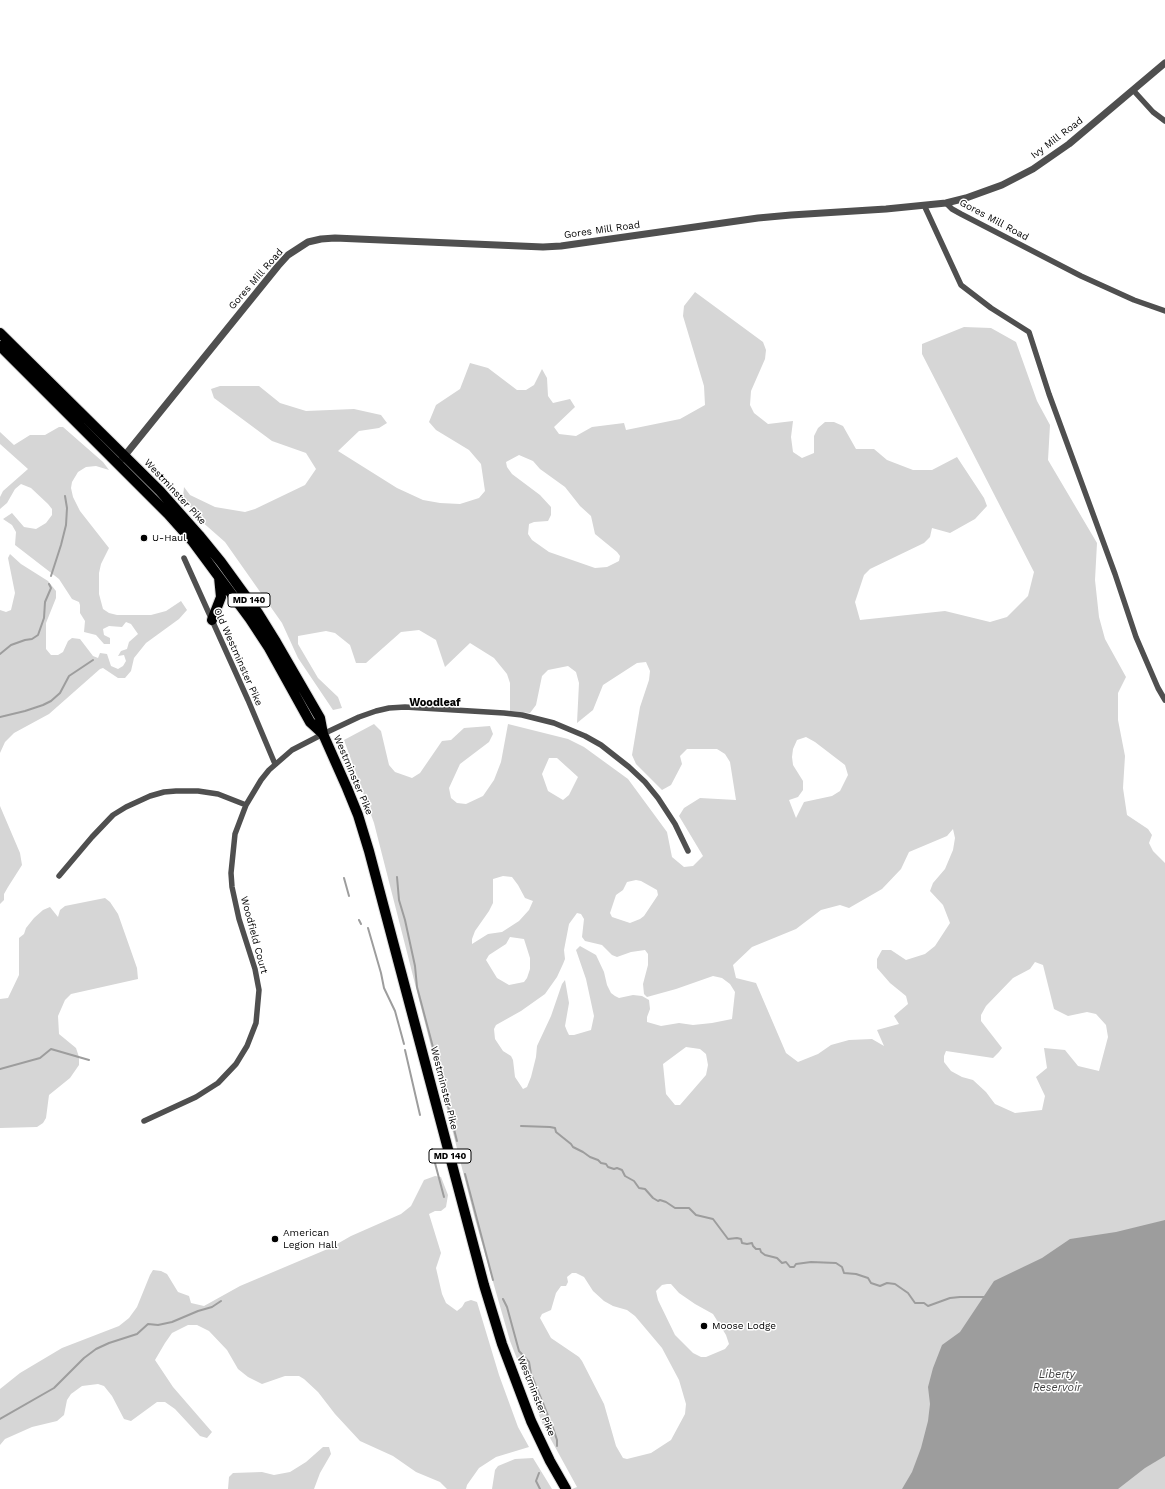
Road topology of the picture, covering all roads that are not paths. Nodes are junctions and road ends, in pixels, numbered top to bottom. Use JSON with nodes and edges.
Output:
{"nodes":[{"id":1,"x":1165,"y":63,"type":"edge"},
{"id":2,"x":1133,"y":90,"type":"junction"},
{"id":3,"x":1165,"y":122,"type":"edge"},
{"id":4,"x":946,"y":202,"type":"junction"},
{"id":5,"x":924,"y":205,"type":"junction"},
{"id":6,"x":1165,"y":312,"type":"edge"},
{"id":7,"x":0,"y":333,"type":"edge"},
{"id":8,"x":0,"y":346,"type":"edge"},
{"id":9,"x":121,"y":460,"type":"junction"},
{"id":10,"x":184,"y":558,"type":"dead end"},
{"id":11,"x":219,"y":576,"type":"junction"},
{"id":12,"x":212,"y":620,"type":"junction"},
{"id":13,"x":1165,"y":700,"type":"edge"},
{"id":14,"x":323,"y":734,"type":"junction"},
{"id":15,"x":275,"y":764,"type":"junction"},
{"id":16,"x":246,"y":805,"type":"junction"},
{"id":17,"x":688,"y":851,"type":"dead end"},
{"id":18,"x":59,"y":876,"type":"dead end"},
{"id":19,"x":144,"y":1121,"type":"dead end"},
{"id":20,"x":566,"y":1489,"type":"edge"}],
"edges":[{"from":1,"to":2,"type":"street","name":"Ivy Mill Road"},
{"from":2,"to":3,"type":"street"},
{"from":2,"to":4,"type":"street","name":"Ivy Mill Road"},
{"from":4,"to":5,"type":"street","name":"Gores Mill Road"},
{"from":4,"to":6,"type":"street","name":"Gores Mill Road"},
{"from":5,"to":9,"type":"street","name":"Gores Mill Road"},
{"from":5,"to":13,"type":"street"},
{"from":7,"to":9,"type":"highway","name":"Westminster Pike","number":"MD 140"},
{"from":8,"to":9,"type":"highway","name":"Westminster Pike","number":"MD 140"},
{"from":9,"to":11,"type":"highway","name":"Westminster Pike","number":"MD 140"},
{"from":9,"to":14,"type":"highway","name":"Westminster Pike","number":"MD 140"},
{"from":10,"to":12,"type":"street","name":"Old Westminster Pike"},
{"from":11,"to":12,"type":"highway"},
{"from":11,"to":14,"type":"highway","name":"Westminster Pike","number":"MD 140"},
{"from":12,"to":15,"type":"street","name":"Old Westminster Pike"},
{"from":14,"to":15,"type":"street","name":"Woodfield Court"},
{"from":14,"to":17,"type":"street","name":"Woodfield Court"},
{"from":14,"to":20,"type":"highway","name":"Westminster Pike","number":"MD 140"},
{"from":15,"to":16,"type":"street","name":"Woodfield Court"},
{"from":16,"to":18,"type":"street"},
{"from":16,"to":19,"type":"street","name":"Woodfield Court"}]}
